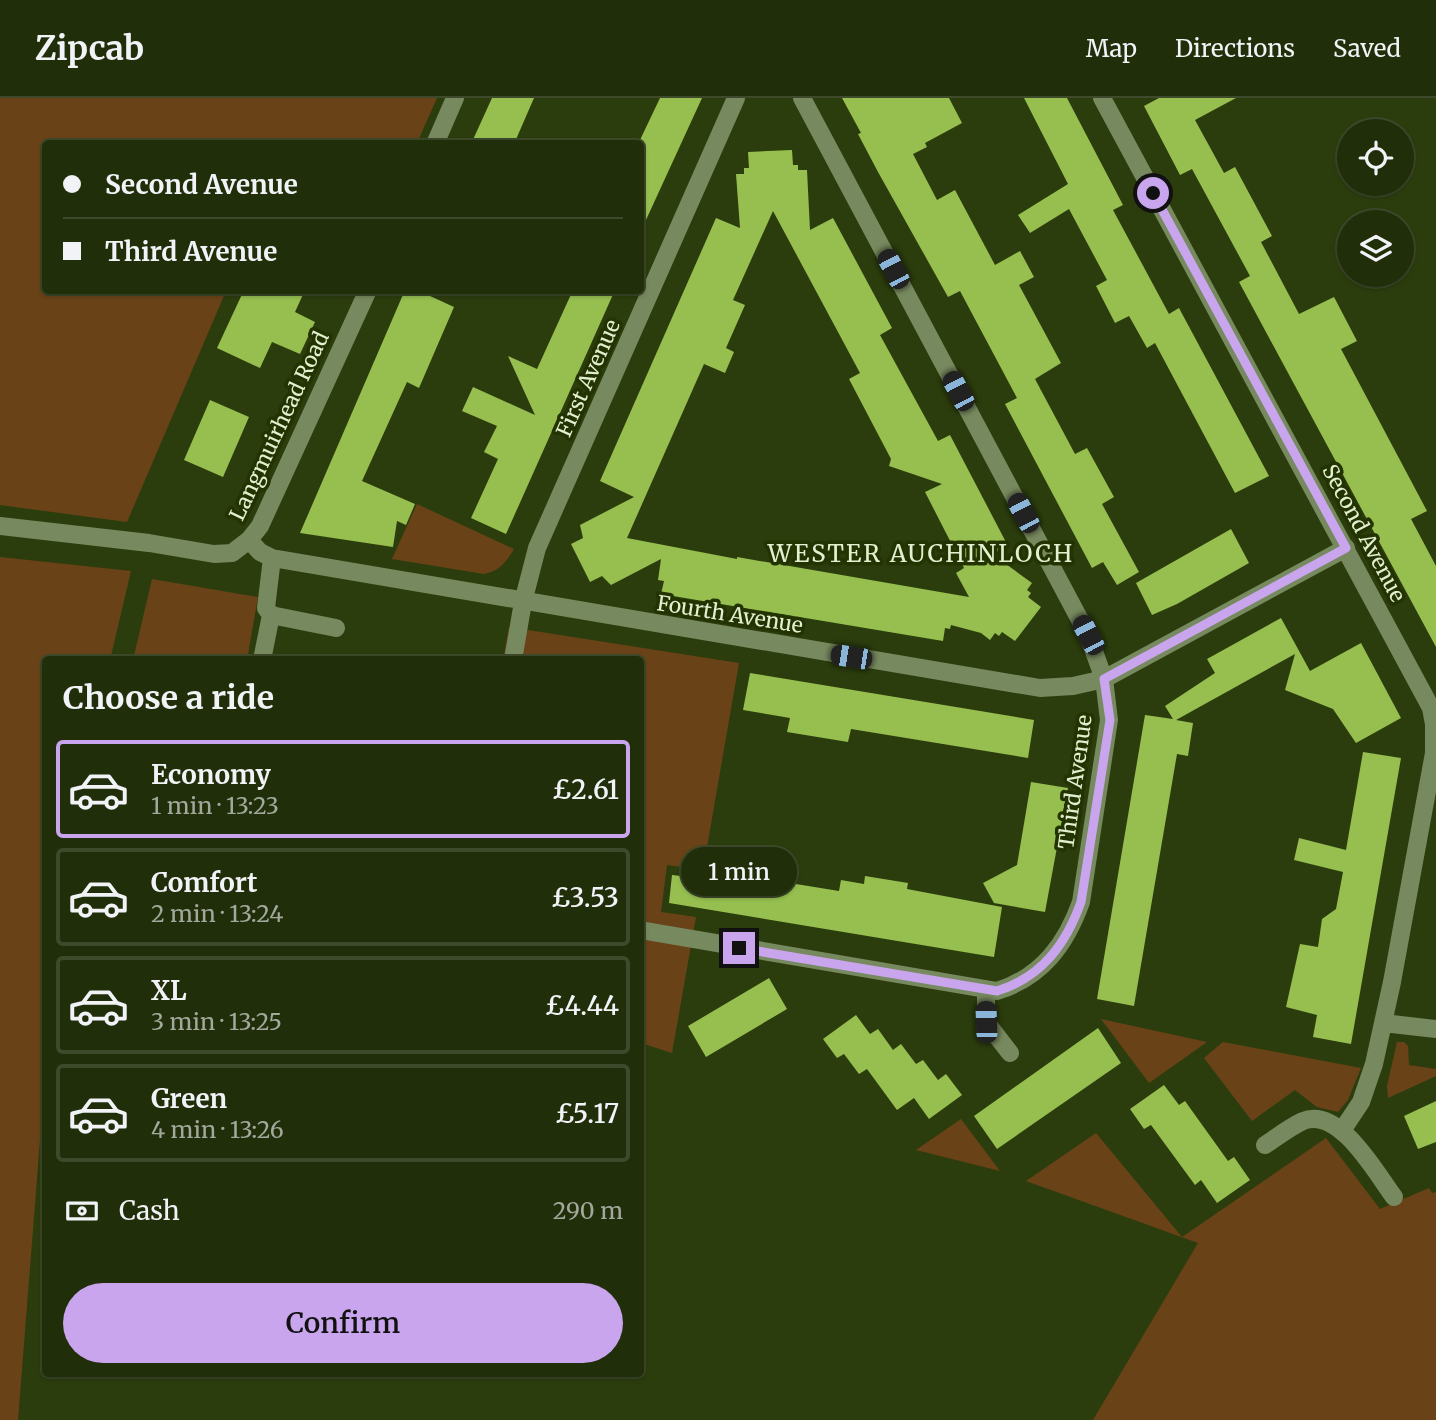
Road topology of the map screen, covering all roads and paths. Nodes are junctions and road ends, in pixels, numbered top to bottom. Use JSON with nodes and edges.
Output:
{"nodes":[{"id":1,"x":455,"y":98,"type":"edge"},
{"id":2,"x":736,"y":98,"type":"edge"},
{"id":3,"x":802,"y":98,"type":"edge"},
{"id":4,"x":1102,"y":98,"type":"edge"},
{"id":5,"x":437,"y":140,"type":"edge"},
{"id":6,"x":366,"y":294,"type":"edge"},
{"id":7,"x":0,"y":526,"type":"edge"},
{"id":8,"x":249,"y":540,"type":"junction"},
{"id":9,"x":1346,"y":548,"type":"junction"},
{"id":10,"x":272,"y":558,"type":"junction"},
{"id":11,"x":523,"y":602,"type":"junction"},
{"id":12,"x":271,"y":615,"type":"junction"},
{"id":13,"x":336,"y":628,"type":"dead end"},
{"id":14,"x":263,"y":656,"type":"edge"},
{"id":15,"x":514,"y":656,"type":"edge"},
{"id":16,"x":1104,"y":679,"type":"junction"},
{"id":17,"x":644,"y":931,"type":"edge"},
{"id":18,"x":986,"y":989,"type":"junction"},
{"id":19,"x":1383,"y":1023,"type":"junction"},
{"id":20,"x":1436,"y":1029,"type":"edge"},
{"id":21,"x":1010,"y":1053,"type":"dead end"},
{"id":22,"x":1343,"y":1129,"type":"junction"},
{"id":23,"x":1265,"y":1145,"type":"dead end"},
{"id":24,"x":1394,"y":1197,"type":"dead end"}],
"edges":[{"from":1,"to":5,"type":"street"},
{"from":2,"to":11,"type":"street","name":"First Avenue"},
{"from":3,"to":16,"type":"street","name":"Third Avenue"},
{"from":4,"to":9,"type":"street","name":"Second Avenue"},
{"from":6,"to":8,"type":"street","name":"Langmuirhead Road"},
{"from":7,"to":8,"type":"street","name":"Langmuirhead Road"},
{"from":8,"to":10,"type":"street","name":"Fourth Avenue"},
{"from":9,"to":16,"type":"street","name":"Fourth Avenue"},
{"from":9,"to":19,"type":"street","name":"Second Avenue"},
{"from":10,"to":11,"type":"street","name":"Fourth Avenue"},
{"from":10,"to":12,"type":"street"},
{"from":11,"to":15,"type":"street","name":"First Avenue"},
{"from":11,"to":16,"type":"street","name":"Fourth Avenue"},
{"from":12,"to":13,"type":"street"},
{"from":12,"to":14,"type":"street"},
{"from":16,"to":18,"type":"street","name":"Third Avenue"},
{"from":17,"to":18,"type":"street","name":"Third Avenue"},
{"from":18,"to":21,"type":"street"},
{"from":19,"to":20,"type":"street"},
{"from":19,"to":22,"type":"street","name":"Second Avenue"},
{"from":22,"to":23,"type":"street"},
{"from":22,"to":24,"type":"street"}]}
